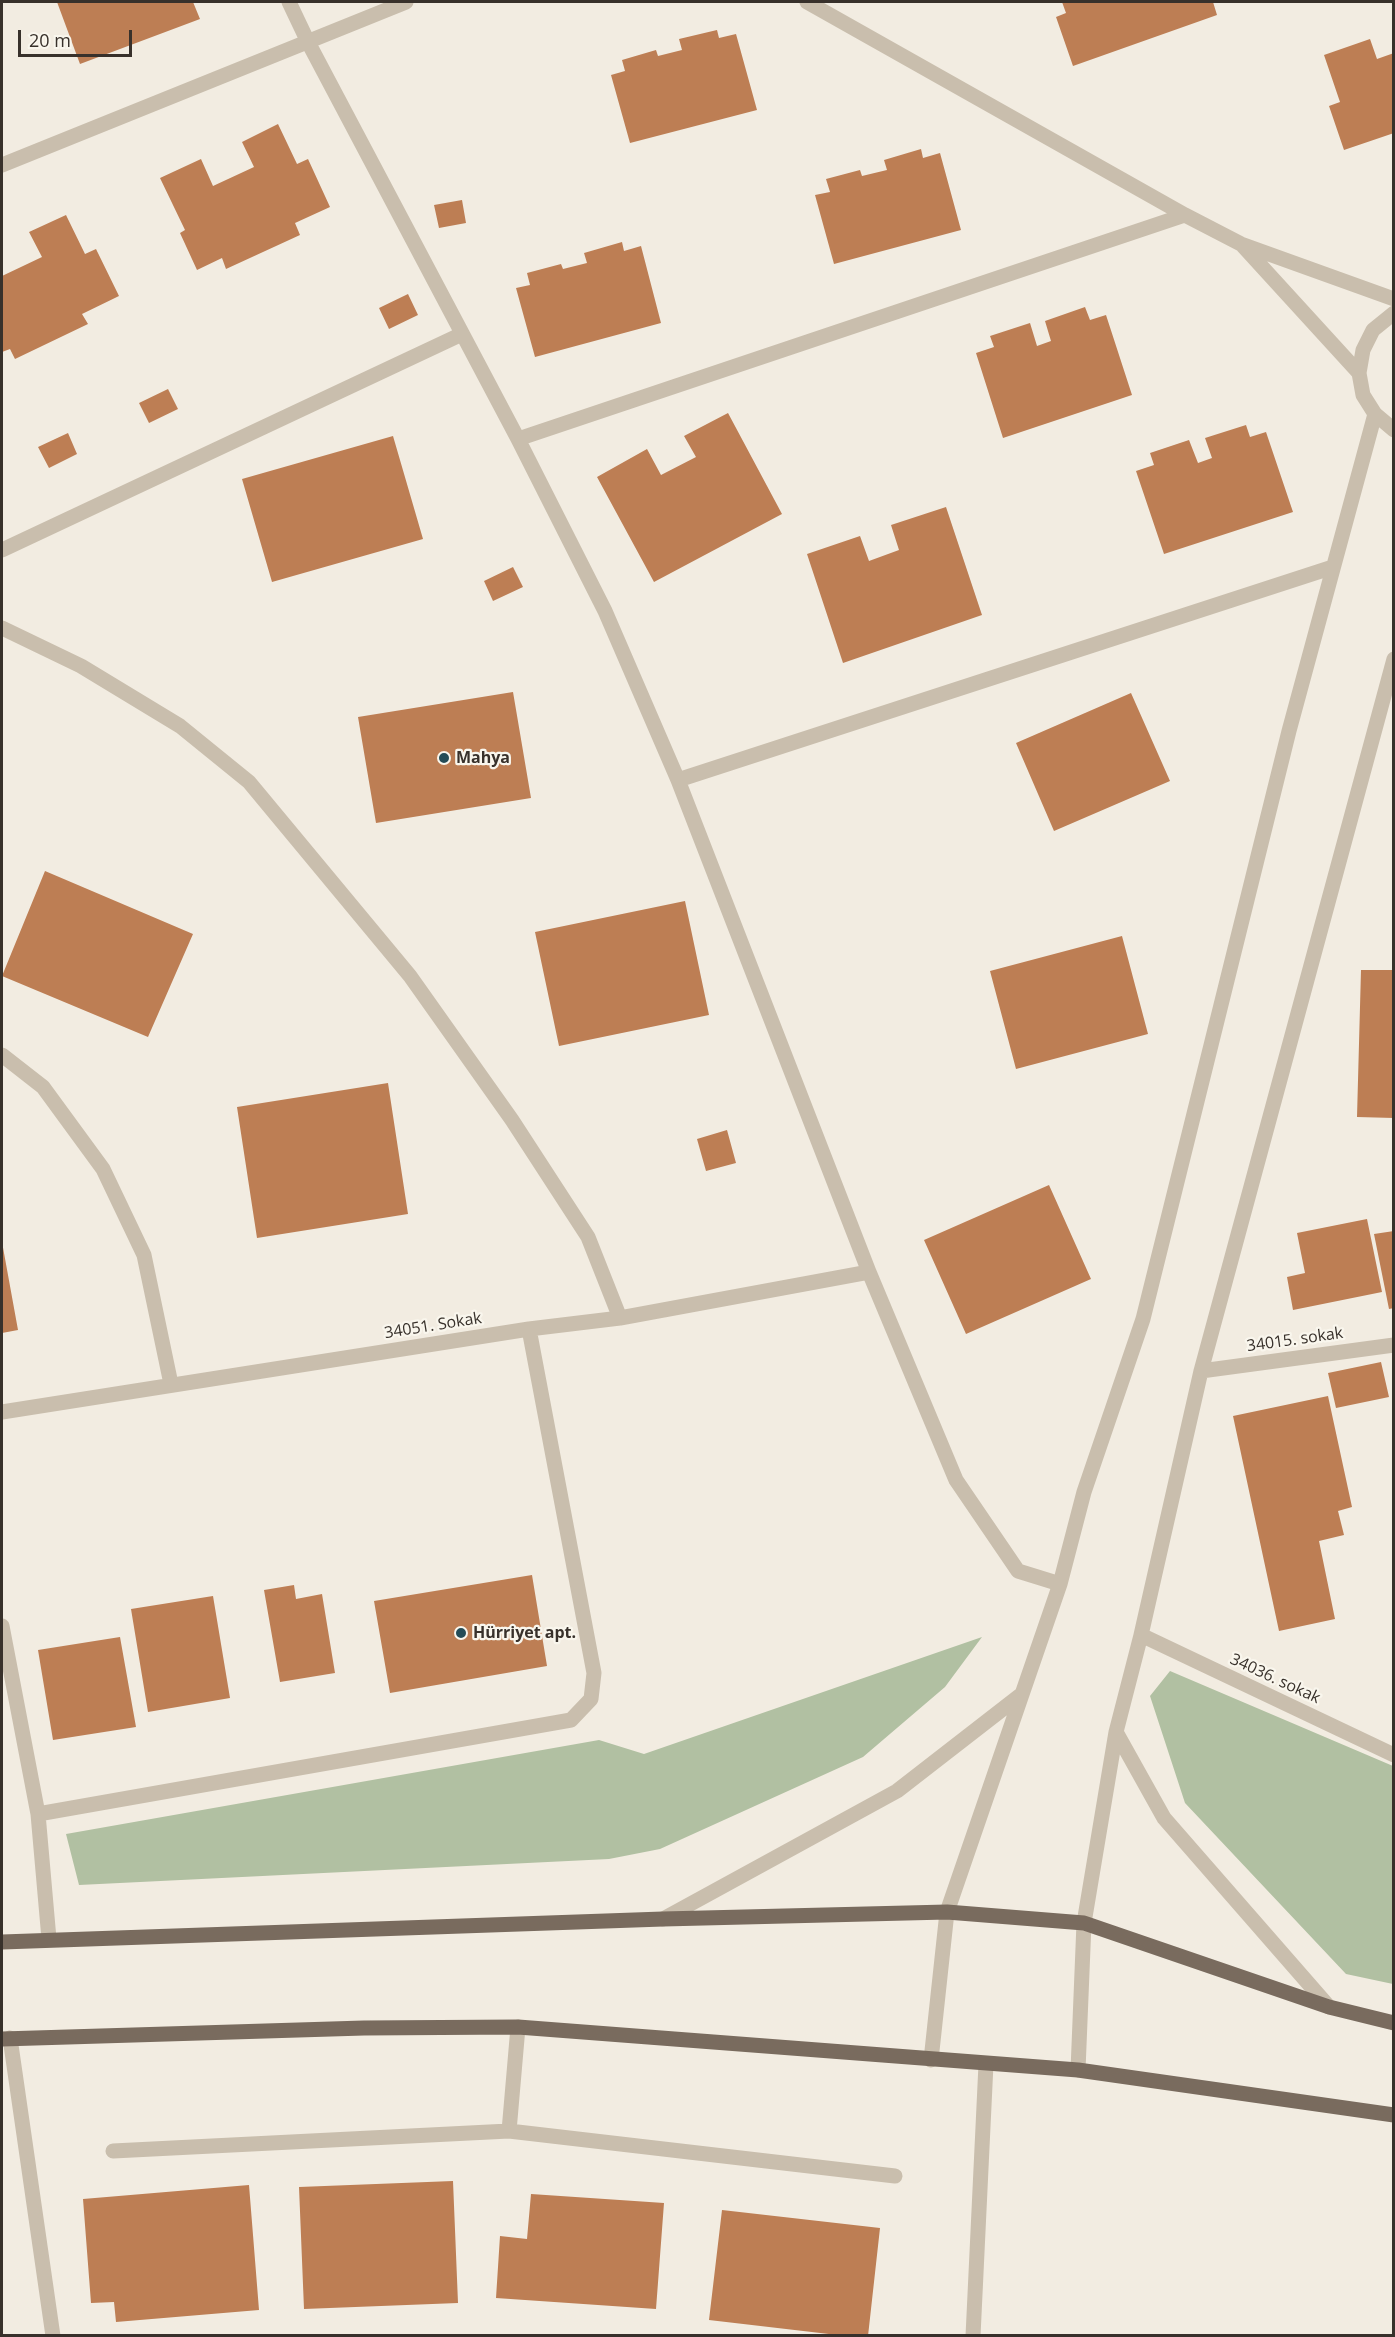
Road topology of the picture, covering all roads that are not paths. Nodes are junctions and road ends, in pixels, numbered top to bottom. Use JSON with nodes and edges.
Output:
{"nodes":[{"id":1,"x":289,"y":2,"type":"edge"},
{"id":2,"x":406,"y":2,"type":"edge"},
{"id":3,"x":807,"y":2,"type":"edge"},
{"id":4,"x":308,"y":42,"type":"junction"},
{"id":5,"x":2,"y":165,"type":"edge"},
{"id":6,"x":1185,"y":215,"type":"junction"},
{"id":7,"x":1241,"y":244,"type":"junction"},
{"id":8,"x":1394,"y":299,"type":"edge"},
{"id":9,"x":1394,"y":313,"type":"edge"},
{"id":10,"x":462,"y":334,"type":"junction"},
{"id":11,"x":1359,"y":373,"type":"junction"},
{"id":12,"x":1374,"y":414,"type":"junction"},
{"id":13,"x":1394,"y":430,"type":"edge"},
{"id":14,"x":518,"y":439,"type":"junction"},
{"id":15,"x":2,"y":550,"type":"edge"},
{"id":16,"x":1333,"y":567,"type":"junction"},
{"id":17,"x":2,"y":628,"type":"edge"},
{"id":18,"x":1394,"y":659,"type":"edge"},
{"id":19,"x":1390,"y":683,"type":"edge"},
{"id":20,"x":678,"y":780,"type":"junction"},
{"id":21,"x":2,"y":1055,"type":"edge"},
{"id":22,"x":870,"y":1272,"type":"junction"},
{"id":23,"x":620,"y":1318,"type":"junction"},
{"id":24,"x":529,"y":1329,"type":"junction"},
{"id":25,"x":1394,"y":1345,"type":"edge"},
{"id":26,"x":1201,"y":1371,"type":"junction"},
{"id":27,"x":171,"y":1384,"type":"junction"},
{"id":28,"x":2,"y":1412,"type":"edge"},
{"id":29,"x":1060,"y":1584,"type":"junction"},
{"id":30,"x":2,"y":1626,"type":"edge"},
{"id":31,"x":1141,"y":1635,"type":"junction"},
{"id":32,"x":1022,"y":1694,"type":"junction"},
{"id":33,"x":1116,"y":1732,"type":"junction"},
{"id":34,"x":1394,"y":1755,"type":"edge"},
{"id":35,"x":38,"y":1814,"type":"junction"},
{"id":36,"x":947,"y":1912,"type":"junction"},
{"id":37,"x":663,"y":1918,"type":"junction"},
{"id":38,"x":1084,"y":1923,"type":"junction"},
{"id":39,"x":49,"y":1939,"type":"junction"},
{"id":40,"x":2,"y":1942,"type":"edge"},
{"id":41,"x":1329,"y":2007,"type":"junction"},
{"id":42,"x":1394,"y":2023,"type":"edge"},
{"id":43,"x":518,"y":2027,"type":"junction"},
{"id":44,"x":6,"y":2038,"type":"edge"},
{"id":45,"x":931,"y":2060,"type":"junction"},
{"id":46,"x":986,"y":2064,"type":"junction"},
{"id":47,"x":1078,"y":2070,"type":"junction"},
{"id":48,"x":1394,"y":2115,"type":"edge"},
{"id":49,"x":509,"y":2130,"type":"junction"},
{"id":50,"x":113,"y":2151,"type":"dead end"},
{"id":51,"x":895,"y":2176,"type":"dead end"},
{"id":52,"x":53,"y":2336,"type":"edge"},
{"id":53,"x":973,"y":2336,"type":"edge"}],
"edges":[{"from":1,"to":4,"type":"street"},
{"from":2,"to":4,"type":"street"},
{"from":3,"to":6,"type":"street"},
{"from":4,"to":5,"type":"street"},
{"from":4,"to":10,"type":"street"},
{"from":6,"to":7,"type":"street"},
{"from":6,"to":14,"type":"street"},
{"from":7,"to":8,"type":"street"},
{"from":7,"to":11,"type":"street"},
{"from":9,"to":11,"type":"street"},
{"from":10,"to":14,"type":"street"},
{"from":10,"to":15,"type":"street"},
{"from":11,"to":12,"type":"street"},
{"from":12,"to":13,"type":"street"},
{"from":12,"to":16,"type":"street"},
{"from":14,"to":20,"type":"street"},
{"from":16,"to":20,"type":"street"},
{"from":16,"to":29,"type":"street"},
{"from":17,"to":23,"type":"street"},
{"from":18,"to":19,"type":"street"},
{"from":19,"to":26,"type":"street"},
{"from":20,"to":22,"type":"street"},
{"from":21,"to":27,"type":"street"},
{"from":22,"to":23,"type":"street","name":"34051. Sokak"},
{"from":22,"to":29,"type":"street"},
{"from":23,"to":24,"type":"street","name":"34051. Sokak"},
{"from":24,"to":27,"type":"street","name":"34051. Sokak"},
{"from":24,"to":35,"type":"street"},
{"from":25,"to":26,"type":"street","name":"34015. sokak"},
{"from":26,"to":31,"type":"street"},
{"from":27,"to":28,"type":"street","name":"34051. Sokak"},
{"from":29,"to":32,"type":"street"},
{"from":30,"to":35,"type":"street"},
{"from":31,"to":33,"type":"street"},
{"from":31,"to":34,"type":"street","name":"34036. sokak"},
{"from":32,"to":36,"type":"street"},
{"from":32,"to":37,"type":"street"},
{"from":33,"to":38,"type":"street"},
{"from":33,"to":41,"type":"street"},
{"from":35,"to":39,"type":"street"},
{"from":36,"to":37,"type":"main road"},
{"from":36,"to":38,"type":"main road"},
{"from":36,"to":45,"type":"street"},
{"from":37,"to":39,"type":"main road"},
{"from":38,"to":41,"type":"main road"},
{"from":38,"to":47,"type":"street"},
{"from":39,"to":40,"type":"main road"},
{"from":41,"to":42,"type":"main road"},
{"from":43,"to":44,"type":"main road"},
{"from":43,"to":45,"type":"main road"},
{"from":43,"to":49,"type":"street"},
{"from":44,"to":52,"type":"street"},
{"from":45,"to":46,"type":"main road"},
{"from":46,"to":47,"type":"main road"},
{"from":46,"to":53,"type":"street"},
{"from":47,"to":48,"type":"main road"},
{"from":49,"to":50,"type":"street"},
{"from":49,"to":51,"type":"street"}]}
